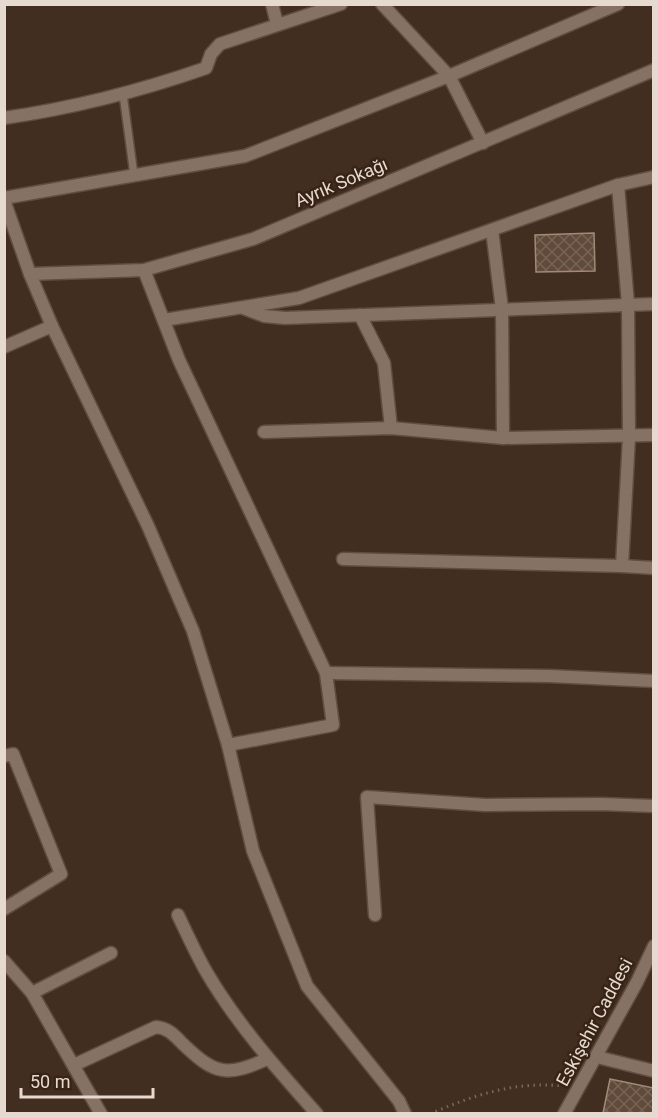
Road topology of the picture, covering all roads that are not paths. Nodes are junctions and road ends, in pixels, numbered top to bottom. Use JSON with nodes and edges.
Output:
{"nodes":[{"id":1,"x":272,"y":4,"type":"edge"},
{"id":2,"x":342,"y":4,"type":"edge"},
{"id":3,"x":382,"y":4,"type":"edge"},
{"id":4,"x":618,"y":4,"type":"edge"},
{"id":5,"x":277,"y":24,"type":"junction"},
{"id":6,"x":654,"y":70,"type":"edge"},
{"id":7,"x":449,"y":76,"type":"junction"},
{"id":8,"x":123,"y":94,"type":"junction"},
{"id":9,"x":4,"y":118,"type":"edge"},
{"id":10,"x":483,"y":143,"type":"junction"},
{"id":11,"x":134,"y":175,"type":"junction"},
{"id":12,"x":654,"y":177,"type":"edge"},
{"id":13,"x":618,"y":185,"type":"junction"},
{"id":14,"x":4,"y":199,"type":"edge"},
{"id":15,"x":492,"y":230,"type":"junction"},
{"id":16,"x":144,"y":270,"type":"junction"},
{"id":17,"x":30,"y":274,"type":"junction"},
{"id":18,"x":628,"y":304,"type":"junction"},
{"id":19,"x":654,"y":304,"type":"edge"},
{"id":20,"x":243,"y":308,"type":"junction"},
{"id":21,"x":502,"y":309,"type":"junction"},
{"id":22,"x":360,"y":315,"type":"junction"},
{"id":23,"x":164,"y":320,"type":"junction"},
{"id":24,"x":52,"y":326,"type":"junction"},
{"id":25,"x":4,"y":347,"type":"edge"},
{"id":26,"x":391,"y":428,"type":"junction"},
{"id":27,"x":264,"y":432,"type":"dead end"},
{"id":28,"x":654,"y":435,"type":"edge"},
{"id":29,"x":629,"y":437,"type":"junction"},
{"id":30,"x":503,"y":438,"type":"junction"},
{"id":31,"x":343,"y":559,"type":"dead end"},
{"id":32,"x":622,"y":566,"type":"junction"},
{"id":33,"x":654,"y":568,"type":"edge"},
{"id":34,"x":326,"y":673,"type":"junction"},
{"id":35,"x":654,"y":681,"type":"edge"},
{"id":36,"x":228,"y":745,"type":"junction"},
{"id":37,"x":4,"y":756,"type":"edge"},
{"id":38,"x":654,"y":806,"type":"edge"},
{"id":39,"x":4,"y":909,"type":"edge"},
{"id":40,"x":178,"y":915,"type":"dead end"},
{"id":41,"x":375,"y":915,"type":"dead end"},
{"id":42,"x":654,"y":946,"type":"edge"},
{"id":43,"x":111,"y":953,"type":"dead end"},
{"id":44,"x":6,"y":965,"type":"edge"},
{"id":45,"x":32,"y":993,"type":"junction"},
{"id":46,"x":597,"y":1057,"type":"junction"},
{"id":47,"x":267,"y":1059,"type":"junction"},
{"id":48,"x":74,"y":1065,"type":"junction"},
{"id":49,"x":654,"y":1071,"type":"edge"},
{"id":50,"x":101,"y":1113,"type":"edge"},
{"id":51,"x":317,"y":1113,"type":"edge"},
{"id":52,"x":405,"y":1113,"type":"edge"},
{"id":53,"x":564,"y":1113,"type":"edge"}],
"edges":[{"from":1,"to":5,"type":"street"},
{"from":2,"to":5,"type":"street"},
{"from":3,"to":7,"type":"street"},
{"from":4,"to":7,"type":"street"},
{"from":5,"to":8,"type":"street"},
{"from":6,"to":10,"type":"street","name":"Ayrık Sokağı"},
{"from":7,"to":10,"type":"street"},
{"from":7,"to":11,"type":"street"},
{"from":8,"to":9,"type":"street"},
{"from":8,"to":11,"type":"lane"},
{"from":10,"to":16,"type":"street","name":"Ayrık Sokağı"},
{"from":11,"to":14,"type":"street"},
{"from":12,"to":13,"type":"street"},
{"from":13,"to":15,"type":"street"},
{"from":13,"to":18,"type":"street"},
{"from":14,"to":17,"type":"street"},
{"from":15,"to":20,"type":"street"},
{"from":15,"to":21,"type":"street"},
{"from":16,"to":17,"type":"street","name":"Ayrık Sokağı"},
{"from":16,"to":23,"type":"street"},
{"from":17,"to":24,"type":"street"},
{"from":18,"to":19,"type":"street"},
{"from":18,"to":21,"type":"street"},
{"from":18,"to":29,"type":"street"},
{"from":20,"to":22,"type":"street"},
{"from":20,"to":23,"type":"street"},
{"from":21,"to":22,"type":"street"},
{"from":21,"to":30,"type":"street"},
{"from":22,"to":26,"type":"street"},
{"from":23,"to":34,"type":"street"},
{"from":24,"to":25,"type":"street"},
{"from":24,"to":36,"type":"street"},
{"from":26,"to":27,"type":"street"},
{"from":26,"to":30,"type":"street"},
{"from":28,"to":29,"type":"street"},
{"from":29,"to":30,"type":"street"},
{"from":29,"to":32,"type":"street"},
{"from":31,"to":32,"type":"street"},
{"from":32,"to":33,"type":"street"},
{"from":34,"to":35,"type":"street"},
{"from":34,"to":36,"type":"street"},
{"from":36,"to":52,"type":"street"},
{"from":37,"to":39,"type":"street"},
{"from":38,"to":41,"type":"street"},
{"from":40,"to":47,"type":"street"},
{"from":42,"to":46,"type":"street","name":"Eskişehir Caddesi"},
{"from":43,"to":45,"type":"street"},
{"from":44,"to":45,"type":"street"},
{"from":45,"to":48,"type":"street"},
{"from":46,"to":49,"type":"street"},
{"from":46,"to":53,"type":"street","name":"Eskişehir Caddesi"},
{"from":47,"to":48,"type":"street"},
{"from":47,"to":51,"type":"street"},
{"from":48,"to":50,"type":"street"}]}
